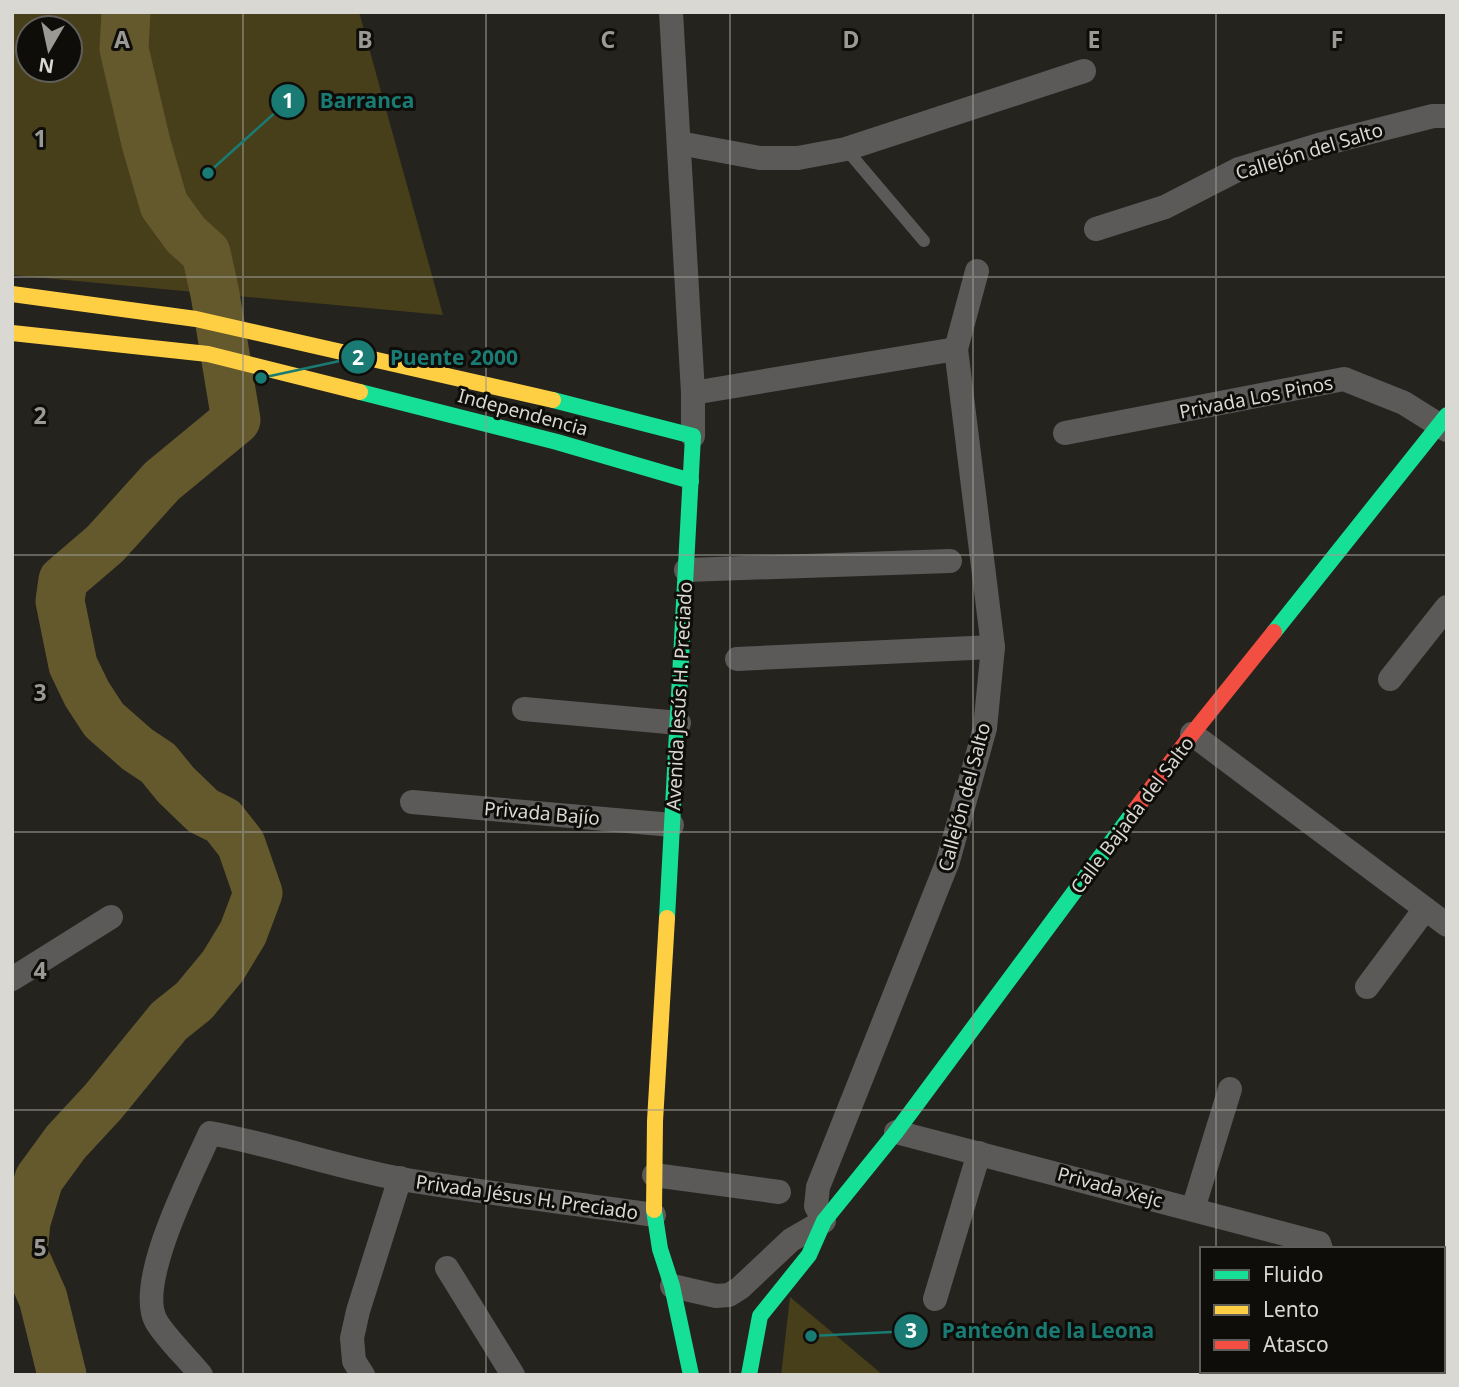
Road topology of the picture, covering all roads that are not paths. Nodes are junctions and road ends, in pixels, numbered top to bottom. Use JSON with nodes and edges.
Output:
{"nodes":[{"id":1,"x":671,"y":12,"type":"edge"},
{"id":2,"x":1084,"y":71,"type":"dead end"},
{"id":3,"x":1447,"y":116,"type":"edge"},
{"id":4,"x":678,"y":143,"type":"junction"},
{"id":5,"x":846,"y":149,"type":"junction"},
{"id":6,"x":1096,"y":229,"type":"dead end"},
{"id":7,"x":923,"y":242,"type":"dead end"},
{"id":8,"x":977,"y":271,"type":"dead end"},
{"id":9,"x":12,"y":295,"type":"edge"},
{"id":10,"x":12,"y":333,"type":"edge"},
{"id":11,"x":957,"y":349,"type":"junction"},
{"id":12,"x":693,"y":393,"type":"junction"},
{"id":13,"x":1444,"y":423,"type":"edge"},
{"id":14,"x":1065,"y":433,"type":"dead end"},
{"id":15,"x":693,"y":436,"type":"junction"},
{"id":16,"x":691,"y":481,"type":"junction"},
{"id":17,"x":950,"y":561,"type":"dead end"},
{"id":18,"x":687,"y":570,"type":"junction"},
{"id":19,"x":1447,"y":607,"type":"edge"},
{"id":20,"x":993,"y":647,"type":"junction"},
{"id":21,"x":737,"y":659,"type":"dead end"},
{"id":22,"x":1390,"y":679,"type":"dead end"},
{"id":23,"x":524,"y":709,"type":"dead end"},
{"id":24,"x":679,"y":723,"type":"junction"},
{"id":25,"x":1192,"y":734,"type":"junction"},
{"id":26,"x":412,"y":802,"type":"dead end"},
{"id":27,"x":672,"y":825,"type":"junction"},
{"id":28,"x":1425,"y":909,"type":"junction"},
{"id":29,"x":111,"y":917,"type":"dead end"},
{"id":30,"x":1447,"y":925,"type":"edge"},
{"id":31,"x":12,"y":979,"type":"edge"},
{"id":32,"x":1367,"y":987,"type":"dead end"},
{"id":33,"x":1230,"y":1089,"type":"dead end"},
{"id":34,"x":896,"y":1132,"type":"junction"},
{"id":35,"x":979,"y":1153,"type":"junction"},
{"id":36,"x":654,"y":1175,"type":"junction"},
{"id":37,"x":400,"y":1178,"type":"junction"},
{"id":38,"x":779,"y":1192,"type":"dead end"},
{"id":39,"x":1193,"y":1209,"type":"junction"},
{"id":40,"x":654,"y":1215,"type":"junction"},
{"id":41,"x":824,"y":1222,"type":"junction"},
{"id":42,"x":1320,"y":1247,"type":"edge"},
{"id":43,"x":447,"y":1268,"type":"dead end"},
{"id":44,"x":672,"y":1286,"type":"junction"},
{"id":45,"x":935,"y":1299,"type":"dead end"},
{"id":46,"x":201,"y":1375,"type":"edge"},
{"id":47,"x":363,"y":1375,"type":"edge"},
{"id":48,"x":513,"y":1375,"type":"edge"},
{"id":49,"x":691,"y":1375,"type":"edge"},
{"id":50,"x":749,"y":1375,"type":"edge"}],
"edges":[{"from":1,"to":4,"type":"street","name":"Avenida Jesús H. Preciado"},
{"from":2,"to":5,"type":"street"},
{"from":3,"to":6,"type":"street","name":"Callejón del Salto"},
{"from":4,"to":5,"type":"street"},
{"from":4,"to":12,"type":"street","name":"Avenida Jesús H. Preciado"},
{"from":5,"to":7,"type":"lane"},
{"from":8,"to":11,"type":"street","name":"Callejón del Salto"},
{"from":9,"to":15,"type":"street","name":"Independencia"},
{"from":10,"to":16,"type":"street","name":"Independencia"},
{"from":11,"to":12,"type":"street"},
{"from":11,"to":20,"type":"street","name":"Callejón del Salto"},
{"from":12,"to":15,"type":"street","name":"Avenida Jesús H. Preciado"},
{"from":13,"to":14,"type":"street","name":"Privada Los Pinos"},
{"from":13,"to":25,"type":"street","name":"Calle Bajada del Salto"},
{"from":15,"to":16,"type":"street","name":"Avenida Jesús H. Preciado"},
{"from":16,"to":18,"type":"street","name":"Avenida Jesús H. Preciado"},
{"from":17,"to":18,"type":"street"},
{"from":18,"to":24,"type":"street","name":"Avenida Jesús H. Preciado"},
{"from":19,"to":22,"type":"street"},
{"from":20,"to":21,"type":"street"},
{"from":20,"to":41,"type":"street","name":"Callejón del Salto"},
{"from":23,"to":24,"type":"street"},
{"from":24,"to":27,"type":"street","name":"Avenida Jesús H. Preciado"},
{"from":25,"to":28,"type":"street"},
{"from":25,"to":34,"type":"street","name":"Calle Bajada del Salto"},
{"from":26,"to":27,"type":"street","name":"Privada Bajío"},
{"from":27,"to":36,"type":"street","name":"Avenida Jesús H. Preciado"},
{"from":28,"to":30,"type":"street"},
{"from":28,"to":32,"type":"street"},
{"from":29,"to":31,"type":"street"},
{"from":33,"to":39,"type":"street"},
{"from":34,"to":35,"type":"street","name":"Privada Xejc"},
{"from":34,"to":41,"type":"street","name":"Calle Bajada del Salto"},
{"from":35,"to":39,"type":"street","name":"Privada Xejc"},
{"from":35,"to":45,"type":"street"},
{"from":36,"to":38,"type":"street"},
{"from":36,"to":40,"type":"street","name":"Avenida Jesús H. Preciado"},
{"from":37,"to":40,"type":"street","name":"Privada Jésus H. Preciado"},
{"from":37,"to":46,"type":"street","name":"Privada Jésus H. Preciado"},
{"from":37,"to":47,"type":"street","name":"Privada Jésus H. Preciado"},
{"from":39,"to":42,"type":"street","name":"Privada Xejc"},
{"from":40,"to":44,"type":"street","name":"Avenida Jesús H. Preciado"},
{"from":41,"to":44,"type":"street","name":"Calle Bajada del Salto"},
{"from":41,"to":50,"type":"street","name":"Calle Bajada del Salto"},
{"from":43,"to":48,"type":"street"},
{"from":44,"to":49,"type":"street","name":"Avenida Jesús H. Preciado"}]}
